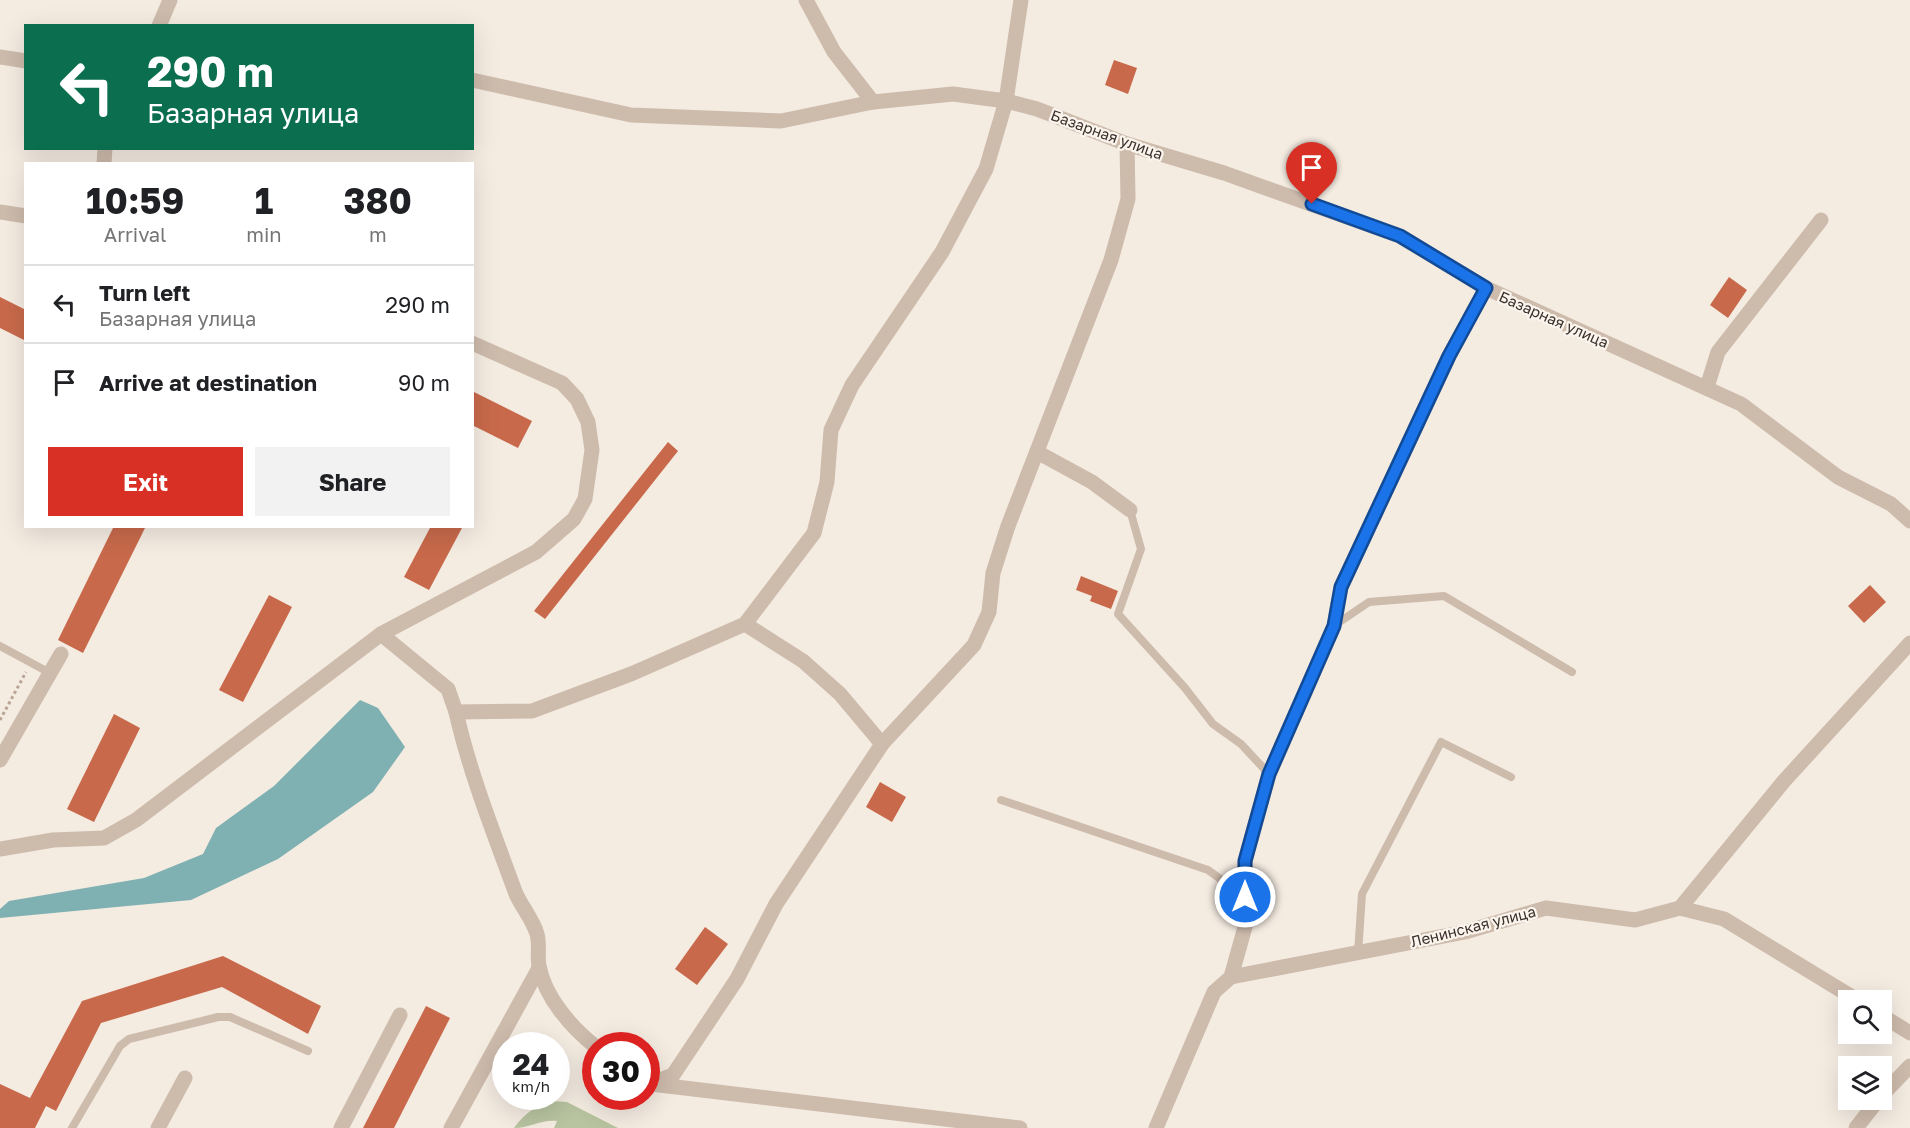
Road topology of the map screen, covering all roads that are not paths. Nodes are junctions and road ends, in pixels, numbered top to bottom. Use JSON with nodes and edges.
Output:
{"nodes":[{"id":1,"x":170,"y":0,"type":"edge"},
{"id":2,"x":806,"y":0,"type":"edge"},
{"id":3,"x":1021,"y":0,"type":"edge"},
{"id":4,"x":160,"y":24,"type":"edge"},
{"id":5,"x":0,"y":57,"type":"edge"},
{"id":6,"x":24,"y":60,"type":"edge"},
{"id":7,"x":474,"y":80,"type":"edge"},
{"id":8,"x":1006,"y":101,"type":"junction"},
{"id":9,"x":873,"y":102,"type":"junction"},
{"id":10,"x":1128,"y":144,"type":"junction"},
{"id":11,"x":0,"y":212,"type":"edge"},
{"id":12,"x":24,"y":216,"type":"edge"},
{"id":13,"x":1821,"y":220,"type":"dead end"},
{"id":14,"x":1486,"y":288,"type":"junction"},
{"id":15,"x":474,"y":344,"type":"edge"},
{"id":16,"x":1707,"y":387,"type":"junction"},
{"id":17,"x":1037,"y":452,"type":"junction"},
{"id":18,"x":1130,"y":510,"type":"joint"},
{"id":19,"x":1910,"y":521,"type":"edge"},
{"id":20,"x":745,"y":624,"type":"junction"},
{"id":21,"x":1334,"y":626,"type":"junction"},
{"id":22,"x":381,"y":634,"type":"junction"},
{"id":23,"x":1910,"y":643,"type":"edge"},
{"id":24,"x":0,"y":646,"type":"edge"},
{"id":25,"x":61,"y":654,"type":"dead end"},
{"id":26,"x":1572,"y":672,"type":"dead end"},
{"id":27,"x":50,"y":673,"type":"junction"},
{"id":28,"x":456,"y":712,"type":"junction"},
{"id":29,"x":882,"y":744,"type":"junction"},
{"id":30,"x":0,"y":759,"type":"edge"},
{"id":31,"x":1269,"y":774,"type":"junction"},
{"id":32,"x":1511,"y":777,"type":"dead end"},
{"id":33,"x":1001,"y":800,"type":"dead end"},
{"id":34,"x":0,"y":849,"type":"edge"},
{"id":35,"x":1245,"y":897,"type":"junction"},
{"id":36,"x":1680,"y":908,"type":"junction"},
{"id":37,"x":1358,"y":952,"type":"junction"},
{"id":38,"x":539,"y":968,"type":"junction"},
{"id":39,"x":1230,"y":977,"type":"junction"},
{"id":40,"x":1841,"y":990,"type":"edge"},
{"id":41,"x":400,"y":1015,"type":"dead end"},
{"id":42,"x":1892,"y":1022,"type":"edge"},
{"id":43,"x":582,"y":1032,"type":"edge"},
{"id":44,"x":1910,"y":1033,"type":"edge"},
{"id":45,"x":308,"y":1051,"type":"dead end"},
{"id":46,"x":1910,"y":1066,"type":"edge"},
{"id":47,"x":185,"y":1078,"type":"dead end"},
{"id":48,"x":660,"y":1080,"type":"edge"},
{"id":49,"x":660,"y":1085,"type":"edge"},
{"id":50,"x":1892,"y":1085,"type":"edge"},
{"id":51,"x":1870,"y":1110,"type":"edge"},
{"id":52,"x":72,"y":1128,"type":"edge"},
{"id":53,"x":158,"y":1128,"type":"edge"},
{"id":54,"x":341,"y":1128,"type":"edge"},
{"id":55,"x":451,"y":1128,"type":"edge"},
{"id":56,"x":1020,"y":1128,"type":"edge"},
{"id":57,"x":1156,"y":1128,"type":"edge"},
{"id":58,"x":1856,"y":1128,"type":"edge"}],
"edges":[{"from":1,"to":4,"type":"street"},
{"from":2,"to":9,"type":"street"},
{"from":3,"to":8,"type":"street"},
{"from":5,"to":6,"type":"street"},
{"from":7,"to":9,"type":"street","name":"Базарная улица"},
{"from":8,"to":9,"type":"street","name":"Базарная улица"},
{"from":8,"to":10,"type":"street","name":"Базарная улица"},
{"from":8,"to":20,"type":"street"},
{"from":10,"to":14,"type":"street","name":"Базарная улица"},
{"from":10,"to":17,"type":"street"},
{"from":11,"to":12,"type":"street"},
{"from":13,"to":16,"type":"street"},
{"from":14,"to":16,"type":"street","name":"Базарная улица"},
{"from":14,"to":21,"type":"street"},
{"from":15,"to":22,"type":"street"},
{"from":16,"to":19,"type":"street","name":"Базарная улица"},
{"from":17,"to":18,"type":"street"},
{"from":17,"to":29,"type":"street"},
{"from":18,"to":31,"type":"lane"},
{"from":20,"to":28,"type":"street"},
{"from":20,"to":29,"type":"street"},
{"from":21,"to":26,"type":"lane"},
{"from":21,"to":31,"type":"street"},
{"from":22,"to":28,"type":"street"},
{"from":22,"to":34,"type":"street"},
{"from":23,"to":36,"type":"street"},
{"from":24,"to":27,"type":"lane"},
{"from":25,"to":27,"type":"street"},
{"from":27,"to":30,"type":"street"},
{"from":28,"to":38,"type":"street"},
{"from":29,"to":48,"type":"street"},
{"from":31,"to":35,"type":"street"},
{"from":32,"to":37,"type":"lane"},
{"from":33,"to":35,"type":"lane"},
{"from":35,"to":39,"type":"street"},
{"from":36,"to":37,"type":"street","name":"Ленинская улица"},
{"from":36,"to":40,"type":"street"},
{"from":37,"to":39,"type":"street","name":"Ленинская улица"},
{"from":38,"to":43,"type":"street"},
{"from":38,"to":55,"type":"street"},
{"from":39,"to":57,"type":"street"},
{"from":41,"to":54,"type":"street"},
{"from":42,"to":44,"type":"street"},
{"from":45,"to":52,"type":"lane"},
{"from":46,"to":50,"type":"street"},
{"from":47,"to":53,"type":"street"},
{"from":49,"to":56,"type":"street"},
{"from":51,"to":58,"type":"street"}]}
